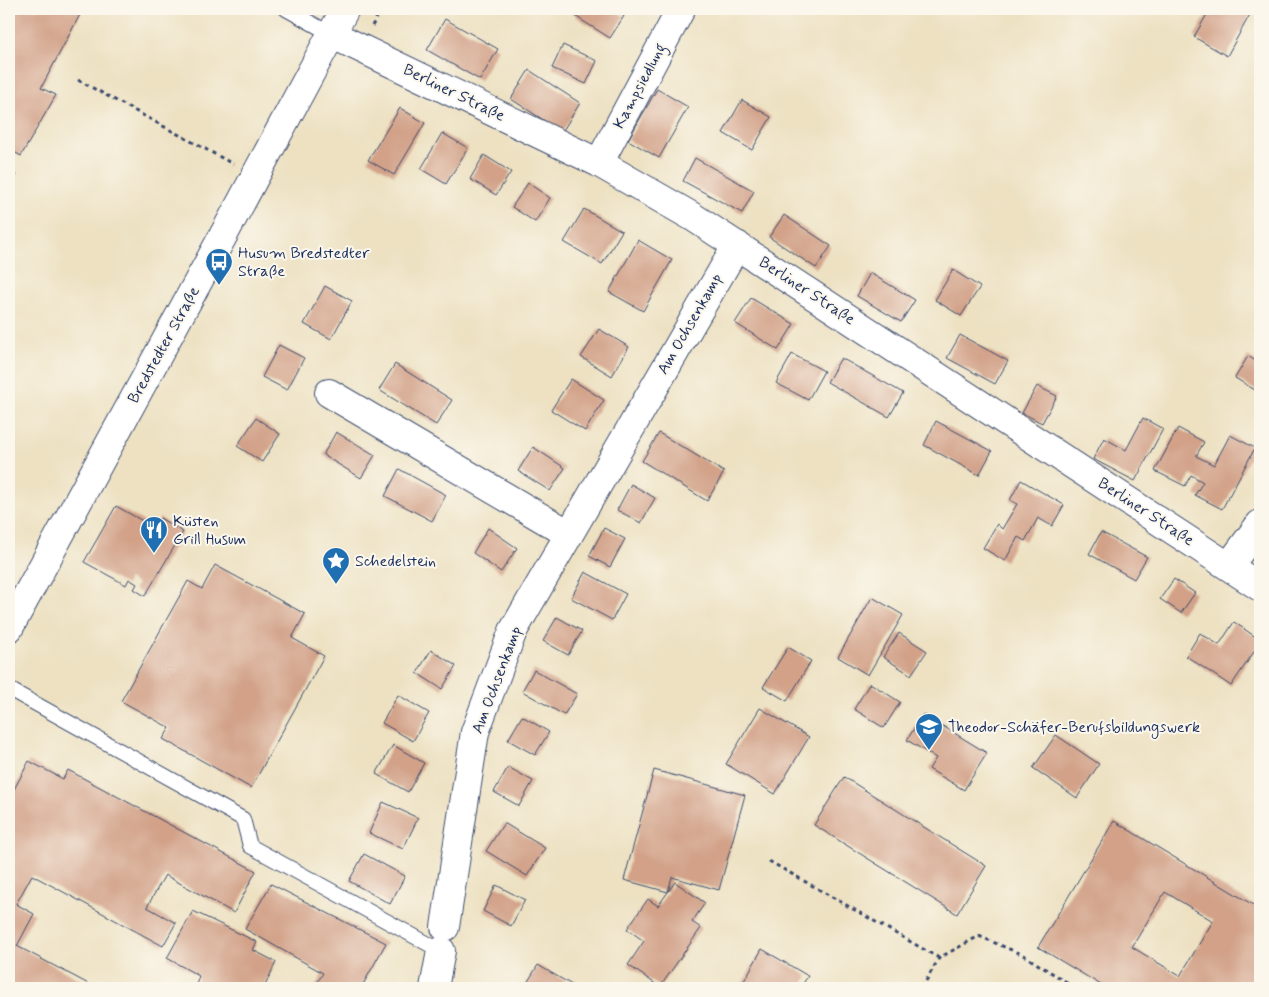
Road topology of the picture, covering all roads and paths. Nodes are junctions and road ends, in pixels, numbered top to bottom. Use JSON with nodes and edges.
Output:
{"nodes":[{"id":1,"x":286,"y":9,"type":"edge"},
{"id":2,"x":345,"y":9,"type":"edge"},
{"id":3,"x":681,"y":9,"type":"edge"},
{"id":4,"x":331,"y":34,"type":"junction"},
{"id":5,"x":78,"y":80,"type":"dead end"},
{"id":6,"x":599,"y":163,"type":"junction"},
{"id":7,"x":15,"y":174,"type":"dead end"},
{"id":8,"x":255,"y":176,"type":"junction"},
{"id":9,"x":10,"y":199,"type":"dead end"},
{"id":10,"x":737,"y":245,"type":"junction"},
{"id":11,"x":329,"y":393,"type":"dead end"},
{"id":12,"x":1260,"y":524,"type":"edge"},
{"id":13,"x":569,"y":534,"type":"junction"},
{"id":14,"x":1229,"y":566,"type":"junction"},
{"id":15,"x":1260,"y":587,"type":"edge"},
{"id":16,"x":9,"y":628,"type":"edge"},
{"id":17,"x":9,"y":689,"type":"edge"},
{"id":18,"x":769,"y":861,"type":"dead end"},
{"id":19,"x":443,"y":939,"type":"junction"},
{"id":20,"x":939,"y":958,"type":"junction"},
{"id":21,"x":434,"y":988,"type":"edge"},
{"id":22,"x":922,"y":988,"type":"edge"},
{"id":23,"x":1076,"y":988,"type":"edge"}],
"edges":[{"from":1,"to":4,"type":"lane"},
{"from":2,"to":4,"type":"street","name":"Bredstedter Straße"},
{"from":3,"to":6,"type":"street","name":"Kampsiedlung"},
{"from":4,"to":6,"type":"street","name":"Berliner Straße"},
{"from":4,"to":8,"type":"street","name":"Bredstedter Straße"},
{"from":5,"to":8,"type":"path"},
{"from":6,"to":10,"type":"street","name":"Berliner Straße"},
{"from":7,"to":9,"type":"path"},
{"from":8,"to":16,"type":"street","name":"Bredstedter Straße"},
{"from":10,"to":13,"type":"street","name":"Am Ochsenkamp"},
{"from":10,"to":14,"type":"street","name":"Berliner Straße"},
{"from":11,"to":13,"type":"street"},
{"from":12,"to":14,"type":"street"},
{"from":13,"to":19,"type":"street","name":"Am Ochsenkamp"},
{"from":14,"to":15,"type":"street","name":"Berliner Straße"},
{"from":17,"to":19,"type":"lane"},
{"from":18,"to":20,"type":"path"},
{"from":19,"to":21,"type":"street","name":"Am Ochsenkamp"},
{"from":20,"to":22,"type":"path"},
{"from":20,"to":23,"type":"path"}]}
